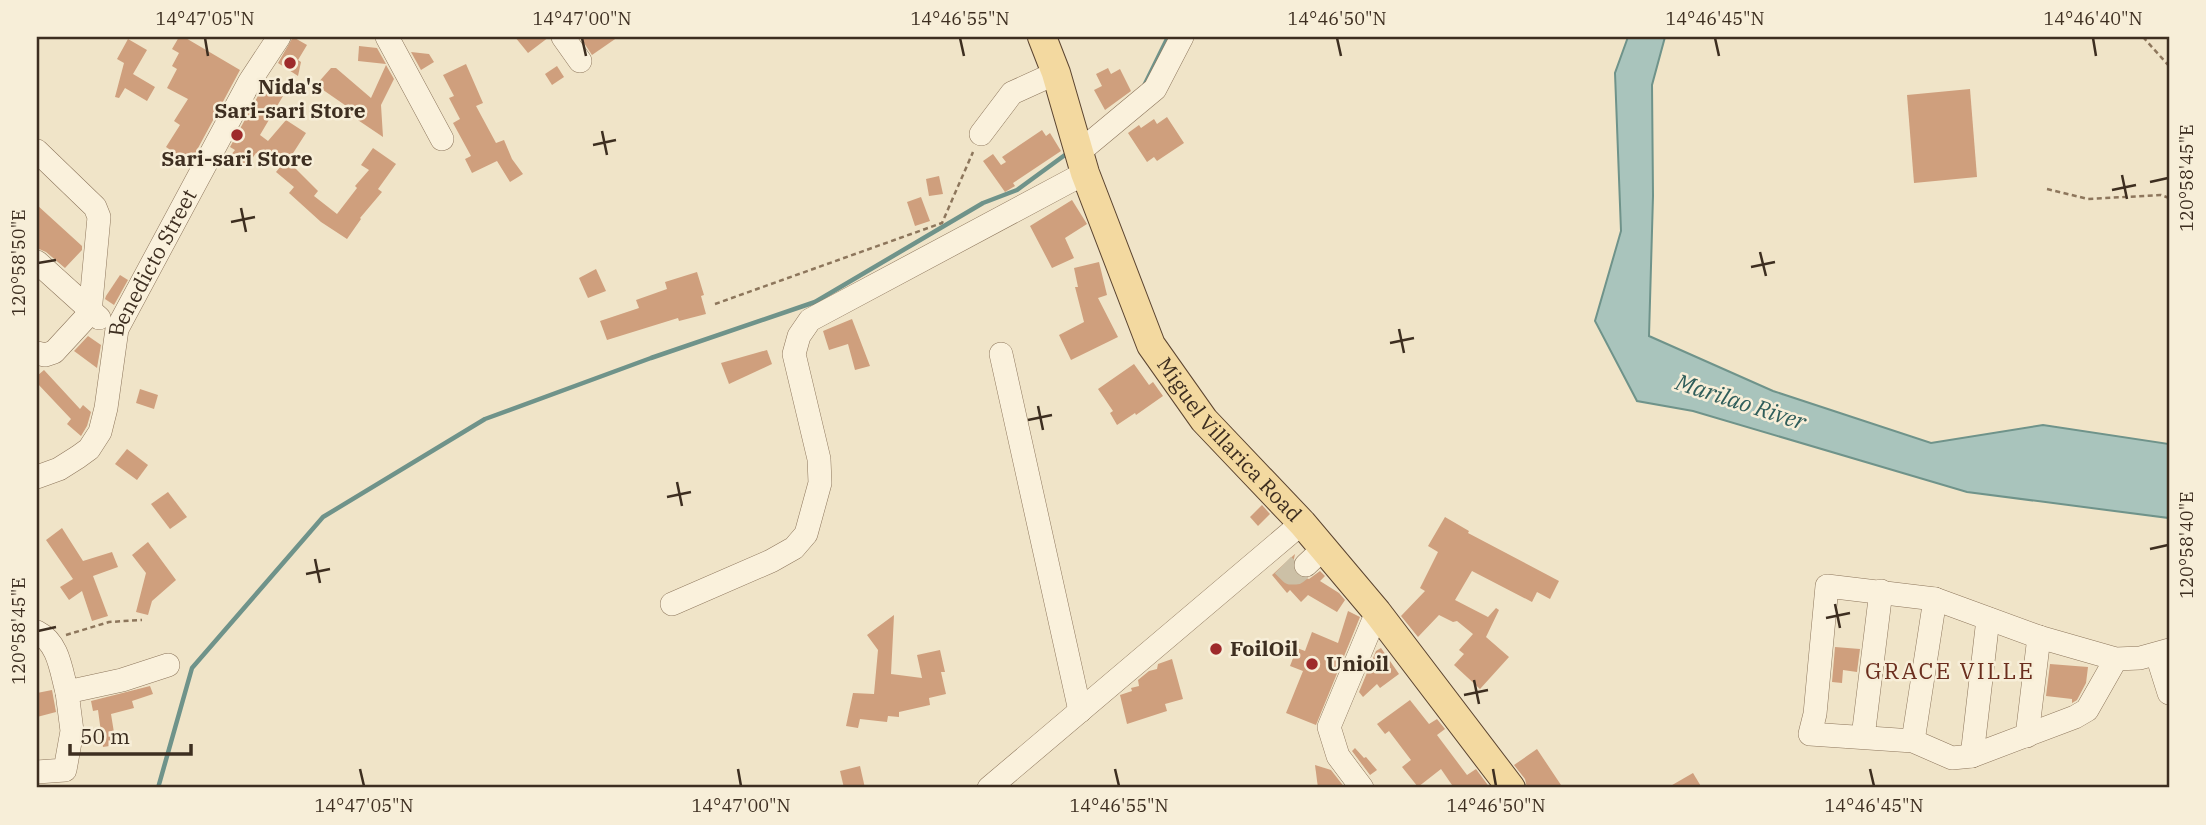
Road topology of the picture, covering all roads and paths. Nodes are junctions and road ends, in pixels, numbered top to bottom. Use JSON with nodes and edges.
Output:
{"nodes":[{"id":1,"x":279,"y":37,"type":"edge"},
{"id":2,"x":387,"y":37,"type":"edge"},
{"id":3,"x":563,"y":37,"type":"edge"},
{"id":4,"x":1042,"y":37,"type":"edge"},
{"id":5,"x":1182,"y":37,"type":"edge"},
{"id":6,"x":2143,"y":37,"type":"edge"},
{"id":7,"x":580,"y":61,"type":"dead end"},
{"id":8,"x":2169,"y":66,"type":"edge"},
{"id":9,"x":1056,"y":72,"type":"junction"},
{"id":10,"x":981,"y":134,"type":"joint"},
{"id":11,"x":442,"y":139,"type":"dead end"},
{"id":12,"x":37,"y":151,"type":"edge"},
{"id":13,"x":1081,"y":163,"type":"junction"},
{"id":14,"x":2047,"y":189,"type":"dead end"},
{"id":15,"x":2169,"y":198,"type":"edge"},
{"id":16,"x":37,"y":262,"type":"edge"},
{"id":17,"x":715,"y":304,"type":"dead end"},
{"id":18,"x":90,"y":313,"type":"junction"},
{"id":19,"x":117,"y":329,"type":"junction"},
{"id":20,"x":37,"y":354,"type":"edge"},
{"id":21,"x":1002,"y":354,"type":"dead end"},
{"id":22,"x":37,"y":477,"type":"edge"},
{"id":23,"x":1302,"y":523,"type":"junction"},
{"id":24,"x":1296,"y":557,"type":"junction"},
{"id":25,"x":1881,"y":591,"type":"junction"},
{"id":26,"x":1935,"y":599,"type":"junction"},
{"id":27,"x":672,"y":604,"type":"dead end"},
{"id":28,"x":1377,"y":612,"type":"junction"},
{"id":29,"x":1988,"y":619,"type":"junction"},
{"id":30,"x":142,"y":621,"type":"dead end"},
{"id":31,"x":43,"y":636,"type":"edge"},
{"id":32,"x":2039,"y":637,"type":"junction"},
{"id":33,"x":2163,"y":653,"type":"edge"},
{"id":34,"x":2116,"y":659,"type":"junction"},
{"id":35,"x":168,"y":665,"type":"dead end"},
{"id":36,"x":67,"y":692,"type":"junction"},
{"id":37,"x":2169,"y":693,"type":"edge"},
{"id":38,"x":1080,"y":711,"type":"junction"},
{"id":39,"x":2027,"y":736,"type":"junction"},
{"id":40,"x":1863,"y":737,"type":"junction"},
{"id":41,"x":1913,"y":741,"type":"junction"},
{"id":42,"x":1972,"y":756,"type":"junction"},
{"id":43,"x":37,"y":772,"type":"edge"},
{"id":44,"x":64,"y":779,"type":"edge"},
{"id":45,"x":989,"y":788,"type":"edge"},
{"id":46,"x":1362,"y":788,"type":"edge"},
{"id":47,"x":1511,"y":788,"type":"edge"}],
"edges":[{"from":1,"to":19,"type":"street","name":"Benedicto Street"},
{"from":2,"to":11,"type":"street"},
{"from":3,"to":7,"type":"street"},
{"from":4,"to":9,"type":"main road","name":"Miguel Villarica Road"},
{"from":5,"to":13,"type":"street"},
{"from":6,"to":8,"type":"path"},
{"from":9,"to":10,"type":"street"},
{"from":9,"to":13,"type":"main road","name":"Miguel Villarica Road"},
{"from":10,"to":17,"type":"path"},
{"from":12,"to":18,"type":"street"},
{"from":13,"to":23,"type":"main road","name":"Miguel Villarica Road"},
{"from":13,"to":27,"type":"street"},
{"from":14,"to":15,"type":"path"},
{"from":16,"to":18,"type":"street"},
{"from":18,"to":19,"type":"street"},
{"from":18,"to":20,"type":"street"},
{"from":19,"to":22,"type":"street","name":"Benedicto Street"},
{"from":21,"to":38,"type":"street"},
{"from":23,"to":24,"type":"main road","name":"Miguel Villarica Road"},
{"from":23,"to":24,"type":"street"},
{"from":24,"to":28,"type":"main road","name":"Miguel Villarica Road"},
{"from":24,"to":38,"type":"street"},
{"from":25,"to":26,"type":"street"},
{"from":25,"to":40,"type":"street"},
{"from":25,"to":40,"type":"street"},
{"from":26,"to":29,"type":"street"},
{"from":26,"to":41,"type":"street"},
{"from":28,"to":46,"type":"street"},
{"from":28,"to":47,"type":"main road","name":"Miguel Villarica Road"},
{"from":29,"to":32,"type":"street"},
{"from":29,"to":42,"type":"street"},
{"from":30,"to":31,"type":"path"},
{"from":31,"to":36,"type":"street"},
{"from":32,"to":34,"type":"street"},
{"from":32,"to":39,"type":"street"},
{"from":33,"to":34,"type":"street"},
{"from":33,"to":37,"type":"street"},
{"from":34,"to":39,"type":"street"},
{"from":35,"to":36,"type":"street"},
{"from":36,"to":44,"type":"street"},
{"from":38,"to":45,"type":"street"},
{"from":39,"to":42,"type":"street"},
{"from":40,"to":41,"type":"street"},
{"from":41,"to":42,"type":"street"},
{"from":43,"to":44,"type":"street"}]}
